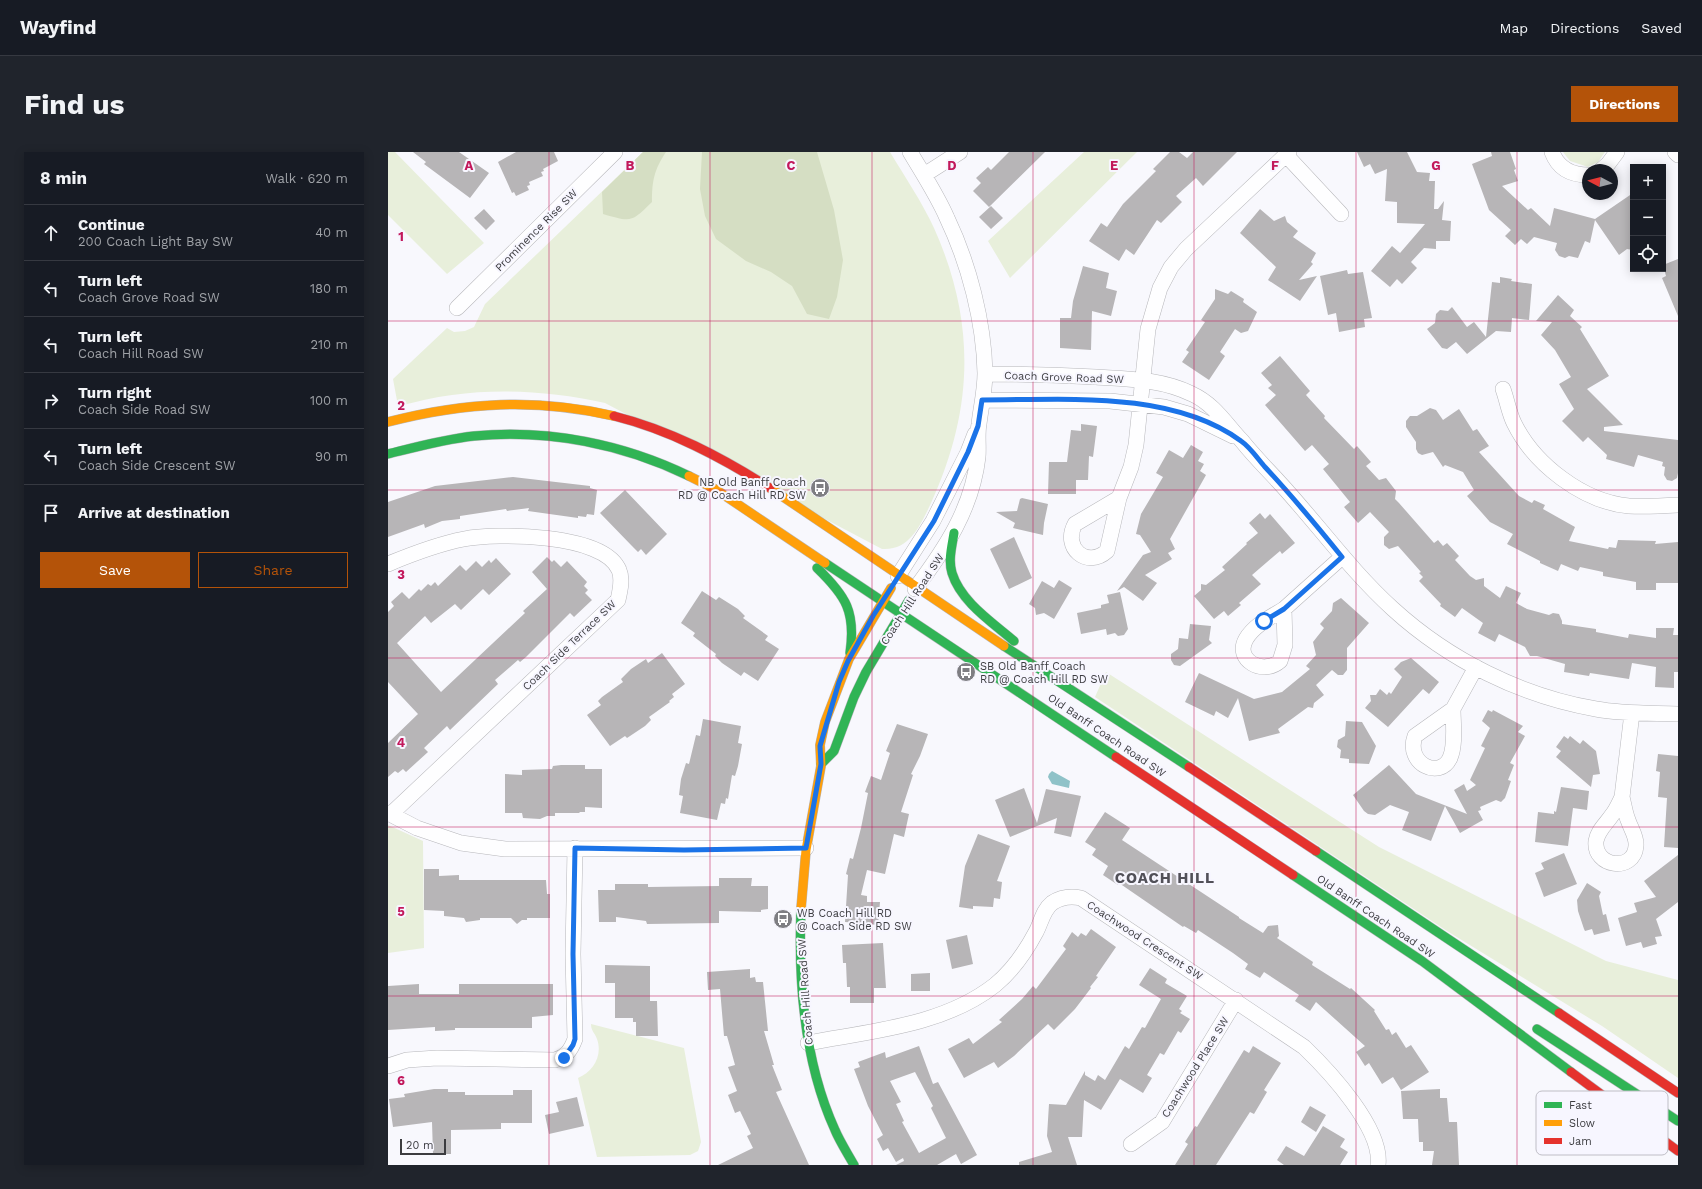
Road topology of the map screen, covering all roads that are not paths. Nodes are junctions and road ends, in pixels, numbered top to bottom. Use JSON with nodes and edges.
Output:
{"nodes":[{"id":1,"x":615,"y":152,"type":"edge"},
{"id":2,"x":910,"y":152,"type":"edge"},
{"id":3,"x":960,"y":152,"type":"edge"},
{"id":4,"x":1552,"y":152,"type":"edge"},
{"id":5,"x":1617,"y":152,"type":"edge"},
{"id":6,"x":1675,"y":152,"type":"edge"},
{"id":7,"x":1287,"y":153,"type":"edge"},
{"id":8,"x":1678,"y":155,"type":"edge"},
{"id":9,"x":1608,"y":164,"type":"edge"},
{"id":10,"x":1582,"y":174,"type":"edge"},
{"id":11,"x":924,"y":175,"type":"junction"},
{"id":12,"x":1341,"y":214,"type":"dead end"},
{"id":13,"x":457,"y":308,"type":"dead end"},
{"id":14,"x":985,"y":374,"type":"junction"},
{"id":15,"x":1142,"y":381,"type":"junction"},
{"id":16,"x":1503,"y":388,"type":"dead end"},
{"id":17,"x":982,"y":400,"type":"junction"},
{"id":18,"x":1140,"y":404,"type":"junction"},
{"id":19,"x":388,"y":422,"type":"edge"},
{"id":20,"x":978,"y":426,"type":"junction"},
{"id":21,"x":1241,"y":441,"type":"junction"},
{"id":22,"x":388,"y":454,"type":"edge"},
{"id":23,"x":1119,"y":498,"type":"dead end"},
{"id":24,"x":1678,"y":505,"type":"edge"},
{"id":25,"x":763,"y":521,"type":"junction"},
{"id":26,"x":954,"y":533,"type":"junction"},
{"id":27,"x":1342,"y":557,"type":"junction"},
{"id":28,"x":388,"y":564,"type":"edge"},
{"id":29,"x":898,"y":576,"type":"junction"},
{"id":30,"x":915,"y":590,"type":"junction"},
{"id":31,"x":884,"y":601,"type":"junction"},
{"id":32,"x":1284,"y":609,"type":"dead end"},
{"id":33,"x":902,"y":613,"type":"junction"},
{"id":34,"x":848,"y":661,"type":"junction"},
{"id":35,"x":1476,"y":667,"type":"junction"},
{"id":36,"x":1062,"y":685,"type":"junction"},
{"id":37,"x":1453,"y":709,"type":"dead end"},
{"id":38,"x":1632,"y":713,"type":"junction"},
{"id":39,"x":1678,"y":714,"type":"edge"},
{"id":40,"x":821,"y":764,"type":"junction"},
{"id":41,"x":1622,"y":796,"type":"dead end"},
{"id":42,"x":389,"y":814,"type":"edge"},
{"id":43,"x":575,"y":848,"type":"junction"},
{"id":44,"x":806,"y":848,"type":"junction"},
{"id":45,"x":1422,"y":961,"type":"junction"},
{"id":46,"x":1485,"y":997,"type":"dead end"},
{"id":47,"x":1236,"y":1000,"type":"junction"},
{"id":48,"x":1532,"y":1026,"type":"dead end"},
{"id":49,"x":808,"y":1043,"type":"junction"},
{"id":50,"x":388,"y":1066,"type":"edge"},
{"id":51,"x":1597,"y":1091,"type":"edge"},
{"id":52,"x":1632,"y":1091,"type":"edge"},
{"id":53,"x":1678,"y":1093,"type":"edge"},
{"id":54,"x":1668,"y":1114,"type":"edge"},
{"id":55,"x":1678,"y":1121,"type":"edge"},
{"id":56,"x":1130,"y":1144,"type":"dead end"},
{"id":57,"x":1668,"y":1144,"type":"edge"},
{"id":58,"x":1678,"y":1151,"type":"edge"},
{"id":59,"x":854,"y":1165,"type":"edge"},
{"id":60,"x":1378,"y":1165,"type":"edge"}],
"edges":[{"from":1,"to":13,"type":"street","name":"Prominence Rise SW"},
{"from":2,"to":11,"type":"street","name":"Coach Hill Road SW"},
{"from":3,"to":11,"type":"street"},
{"from":4,"to":10,"type":"street"},
{"from":5,"to":9,"type":"street"},
{"from":6,"to":8,"type":"street"},
{"from":7,"to":12,"type":"street"},
{"from":7,"to":15,"type":"street"},
{"from":11,"to":14,"type":"street","name":"Coach Hill Road SW"},
{"from":14,"to":15,"type":"street","name":"Coach Grove Road SW"},
{"from":14,"to":17,"type":"street","name":"Coach Hill Road SW"},
{"from":15,"to":18,"type":"street"},
{"from":15,"to":21,"type":"street","name":"Coach Grove Road SW"},
{"from":16,"to":24,"type":"street"},
{"from":17,"to":18,"type":"street","name":"Coach Grove Road SW"},
{"from":17,"to":20,"type":"street","name":"Coach Hill Road SW"},
{"from":18,"to":21,"type":"street","name":"Coach Grove Road SW"},
{"from":18,"to":23,"type":"street"},
{"from":19,"to":29,"type":"main road","name":"Old Banff Coach Road SW"},
{"from":20,"to":26,"type":"street","name":"Coach Hill Road SW"},
{"from":20,"to":29,"type":"street","name":"Coach Hill Road SW"},
{"from":21,"to":27,"type":"street","name":"Coach Grove Road SW"},
{"from":22,"to":25,"type":"main road","name":"Old Banff Coach Road SW"},
{"from":25,"to":31,"type":"main road","name":"Old Banff Coach Road SW"},
{"from":25,"to":34,"type":"main road"},
{"from":26,"to":30,"type":"street","name":"Coach Hill Road SW"},
{"from":26,"to":36,"type":"main road"},
{"from":27,"to":32,"type":"street"},
{"from":27,"to":35,"type":"street","name":"Coach Grove Road SW"},
{"from":28,"to":42,"type":"street","name":"Coach Side Terrace SW"},
{"from":29,"to":30,"type":"main road","name":"Old Banff Coach Road SW"},
{"from":29,"to":31,"type":"main road","name":"Coach Hill Road SW"},
{"from":30,"to":33,"type":"main road","name":"Coach Hill Road SW"},
{"from":30,"to":36,"type":"main road","name":"Old Banff Coach Road SW"},
{"from":31,"to":33,"type":"main road","name":"Old Banff Coach Road SW"},
{"from":31,"to":34,"type":"main road","name":"Coach Hill Road SW"},
{"from":33,"to":40,"type":"main road","name":"Coach Hill Road SW"},
{"from":33,"to":45,"type":"main road","name":"Old Banff Coach Road SW"},
{"from":34,"to":40,"type":"main road","name":"Coach Hill Road SW"},
{"from":35,"to":37,"type":"street"},
{"from":35,"to":38,"type":"street","name":"Coach Grove Road SW"},
{"from":36,"to":53,"type":"main road","name":"Old Banff Coach Road SW"},
{"from":38,"to":39,"type":"street","name":"Coach Grove Road SW"},
{"from":38,"to":41,"type":"street"},
{"from":40,"to":44,"type":"main road","name":"Coach Hill Road SW"},
{"from":42,"to":43,"type":"street"},
{"from":43,"to":44,"type":"street"},
{"from":43,"to":50,"type":"street"},
{"from":44,"to":49,"type":"main road","name":"Coach Hill Road SW"},
{"from":45,"to":46,"type":"main road"},
{"from":45,"to":51,"type":"main road","name":"Old Banff Coach Road SW"},
{"from":47,"to":49,"type":"street","name":"Coachwood Crescent SW"},
{"from":47,"to":56,"type":"street","name":"Coachwood Place SW"},
{"from":47,"to":60,"type":"street","name":"Coachwood Crescent SW"},
{"from":48,"to":52,"type":"main road"},
{"from":49,"to":59,"type":"main road","name":"Coach Hill Road SW"},
{"from":54,"to":55,"type":"main road"},
{"from":57,"to":58,"type":"main road","name":"Old Banff Coach Road SW"}]}
